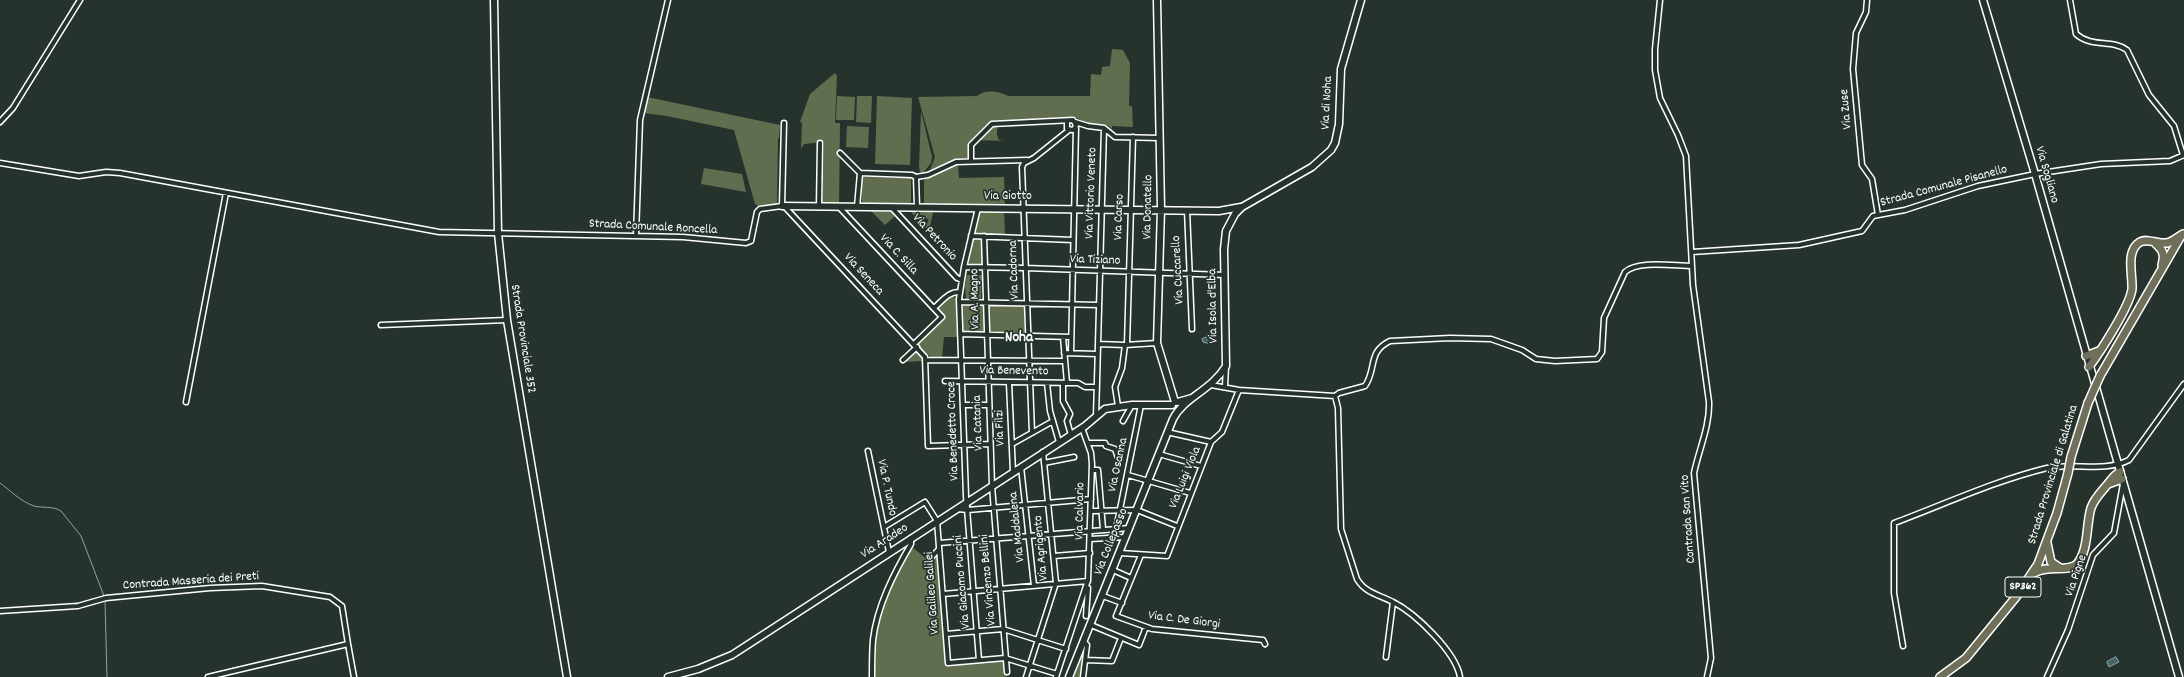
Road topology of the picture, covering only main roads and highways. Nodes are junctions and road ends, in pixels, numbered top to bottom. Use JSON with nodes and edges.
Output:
{"nodes":[{"id":1,"x":2183,"y":233,"type":"edge"},
{"id":2,"x":2155,"y":242,"type":"junction"},
{"id":3,"x":2160,"y":272,"type":"junction"},
{"id":4,"x":2099,"y":351,"type":"junction"},
{"id":5,"x":2086,"y":356,"type":"road end"},
{"id":6,"x":2089,"y":367,"type":"road end"},
{"id":7,"x":2121,"y":475,"type":"road end"},
{"id":8,"x":2047,"y":543,"type":"junction"},
{"id":9,"x":2060,"y":568,"type":"junction"},
{"id":10,"x":2032,"y":574,"type":"junction"},
{"id":11,"x":1940,"y":677,"type":"edge"}],
"edges":[{"from":1,"to":2,"type":"main road"},
{"from":1,"to":3,"type":"main road","name":"Strada Provinciale di Galatina","number":"SP362"},
{"from":2,"to":3,"type":"main road"},
{"from":2,"to":4,"type":"main road"},
{"from":3,"to":8,"type":"main road","name":"Strada Provinciale di Galatina","number":"SP362","bridge":true},
{"from":4,"to":5,"type":"main road"},
{"from":4,"to":6,"type":"main road"},
{"from":7,"to":9,"type":"main road"},
{"from":8,"to":9,"type":"main road"},
{"from":8,"to":10,"type":"main road","name":"Strada Provinciale di Galatina","number":"SP362"},
{"from":9,"to":10,"type":"main road"},
{"from":10,"to":11,"type":"main road","name":"Strada Provinciale di Galatina","number":"SP362"}]}
